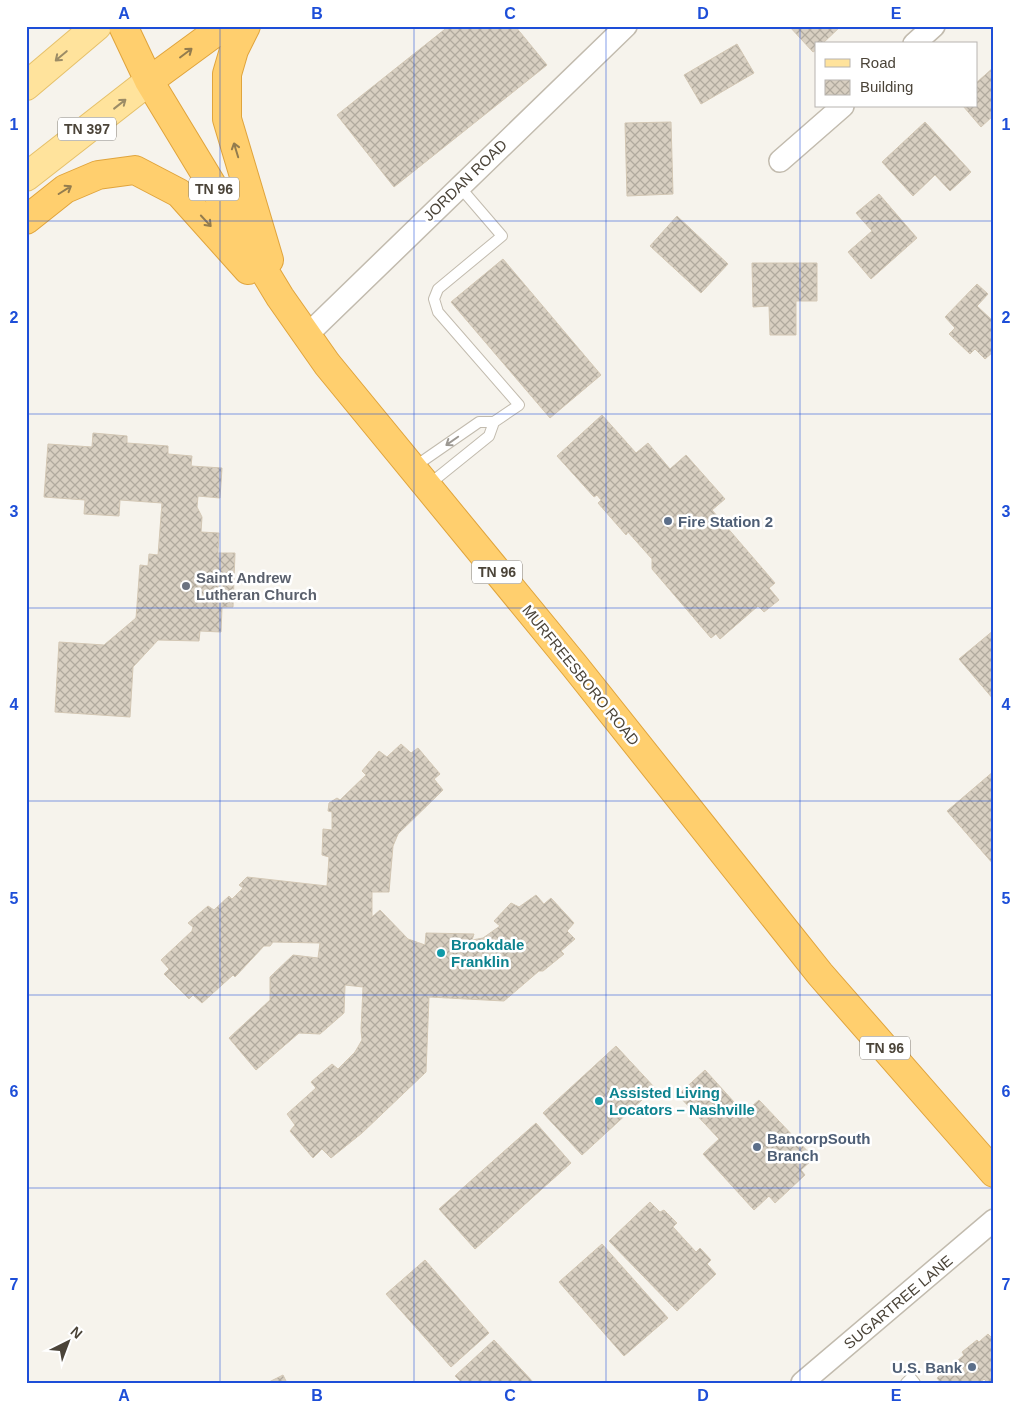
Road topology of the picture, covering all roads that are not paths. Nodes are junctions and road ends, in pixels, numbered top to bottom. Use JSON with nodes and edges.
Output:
{"nodes":[{"id":1,"x":98,"y":26,"type":"edge"},
{"id":2,"x":123,"y":26,"type":"edge"},
{"id":3,"x":224,"y":26,"type":"edge"},
{"id":4,"x":246,"y":26,"type":"edge"},
{"id":5,"x":626,"y":26,"type":"edge"},
{"id":6,"x":934,"y":26,"type":"edge"},
{"id":7,"x":916,"y":42,"type":"edge"},
{"id":8,"x":149,"y":81,"type":"junction"},
{"id":9,"x":26,"y":86,"type":"edge"},
{"id":10,"x":841,"y":108,"type":"edge"},
{"id":11,"x":780,"y":161,"type":"dead end"},
{"id":12,"x":26,"y":177,"type":"edge"},
{"id":13,"x":459,"y":186,"type":"junction"},
{"id":14,"x":26,"y":220,"type":"edge"},
{"id":15,"x":280,"y":297,"type":"junction"},
{"id":16,"x":306,"y":336,"type":"junction"},
{"id":17,"x":494,"y":422,"type":"junction"},
{"id":18,"x":419,"y":478,"type":"junction"},
{"id":19,"x":994,"y":1173,"type":"edge"},
{"id":20,"x":994,"y":1220,"type":"edge"},
{"id":21,"x":802,"y":1383,"type":"edge"},
{"id":22,"x":906,"y":1383,"type":"edge"},
{"id":23,"x":915,"y":1383,"type":"edge"}],
"edges":[{"from":1,"to":9,"type":"main road","one_way":true},
{"from":2,"to":8,"type":"highway","name":"MURFREESBORO ROAD","number":"TN 96"},
{"from":8,"to":3,"type":"highway","number":"TN 397","one_way":true},
{"from":15,"to":4,"type":"highway","one_way":true},
{"from":5,"to":13,"type":"street","name":"JORDAN ROAD"},
{"from":6,"to":7,"type":"street"},
{"from":12,"to":8,"type":"main road","number":"TN 397","one_way":true},
{"from":8,"to":15,"type":"highway","name":"MURFREESBORO ROAD","number":"TN 96"},
{"from":10,"to":11,"type":"street"},
{"from":13,"to":16,"type":"street","name":"JORDAN ROAD"},
{"from":13,"to":17,"type":"lane"},
{"from":14,"to":16,"type":"highway","one_way":true},
{"from":15,"to":16,"type":"highway","name":"MURFREESBORO ROAD","number":"TN 96"},
{"from":16,"to":18,"type":"highway","name":"MURFREESBORO ROAD","number":"TN 96"},
{"from":17,"to":18,"type":"lane"},
{"from":17,"to":18,"type":"lane","one_way":true},
{"from":18,"to":19,"type":"highway","name":"MURFREESBORO ROAD","number":"TN 96"},
{"from":20,"to":21,"type":"street","name":"SUGARTREE LANE"},
{"from":22,"to":23,"type":"lane"}]}
